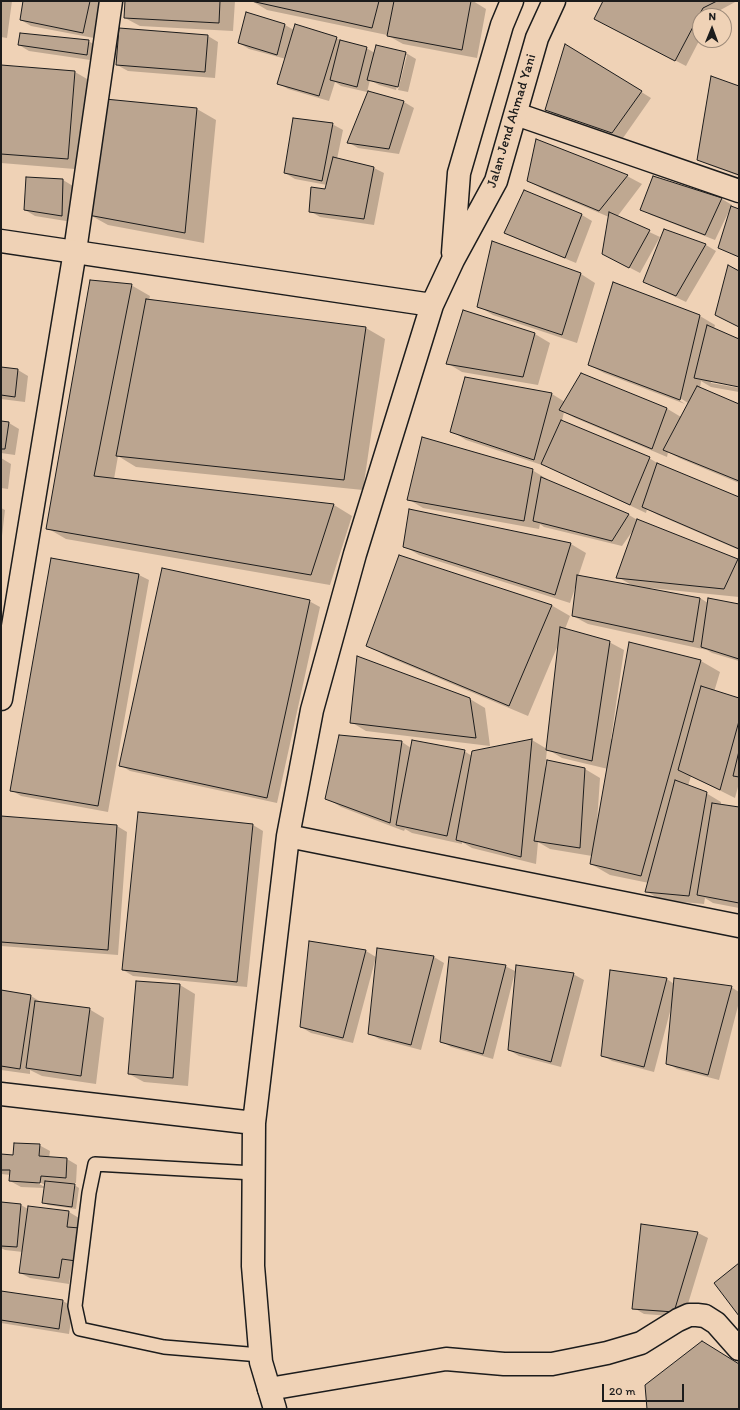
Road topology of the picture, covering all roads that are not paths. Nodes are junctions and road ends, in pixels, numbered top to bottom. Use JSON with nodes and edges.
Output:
{"nodes":[{"id":1,"x":111,"y":1,"type":"edge"},
{"id":2,"x":512,"y":1,"type":"edge"},
{"id":3,"x":554,"y":1,"type":"edge"},
{"id":4,"x":516,"y":114,"type":"junction"},
{"id":5,"x":739,"y":191,"type":"edge"},
{"id":6,"x":1,"y":241,"type":"edge"},
{"id":7,"x":76,"y":251,"type":"junction"},
{"id":8,"x":453,"y":260,"type":"junction"},
{"id":9,"x":432,"y":304,"type":"junction"},
{"id":10,"x":1,"y":699,"type":"edge"},
{"id":11,"x":288,"y":836,"type":"junction"},
{"id":12,"x":739,"y":926,"type":"edge"},
{"id":13,"x":1,"y":1094,"type":"edge"},
{"id":14,"x":254,"y":1123,"type":"junction"},
{"id":15,"x":254,"y":1173,"type":"junction"},
{"id":16,"x":739,"y":1348,"type":"edge"},
{"id":17,"x":260,"y":1355,"type":"junction"},
{"id":18,"x":272,"y":1399,"type":"edge"}],
"edges":[{"from":1,"to":7,"type":"street"},
{"from":2,"to":8,"type":"street","name":"Jalan Jend Ahmad Yani"},
{"from":3,"to":4,"type":"street","name":"Jalan Jend Ahmad Yani"},
{"from":4,"to":5,"type":"street"},
{"from":4,"to":8,"type":"street","name":"Jalan Jend Ahmad Yani"},
{"from":6,"to":7,"type":"street"},
{"from":7,"to":9,"type":"street"},
{"from":7,"to":10,"type":"street"},
{"from":8,"to":9,"type":"street","name":"Jalan Jend Ahmad Yani"},
{"from":9,"to":11,"type":"street","name":"Jalan Jend Ahmad Yani"},
{"from":11,"to":12,"type":"street"},
{"from":11,"to":14,"type":"street","name":"Jalan Jend Ahmad Yani"},
{"from":13,"to":14,"type":"street"},
{"from":14,"to":15,"type":"street","name":"Jalan Jend Ahmad Yani"},
{"from":15,"to":17,"type":"street","name":"Jalan Jend Ahmad Yani"},
{"from":15,"to":17,"type":"lane"},
{"from":16,"to":18,"type":"street"},
{"from":17,"to":18,"type":"street","name":"Jalan Jend Ahmad Yani"}]}
